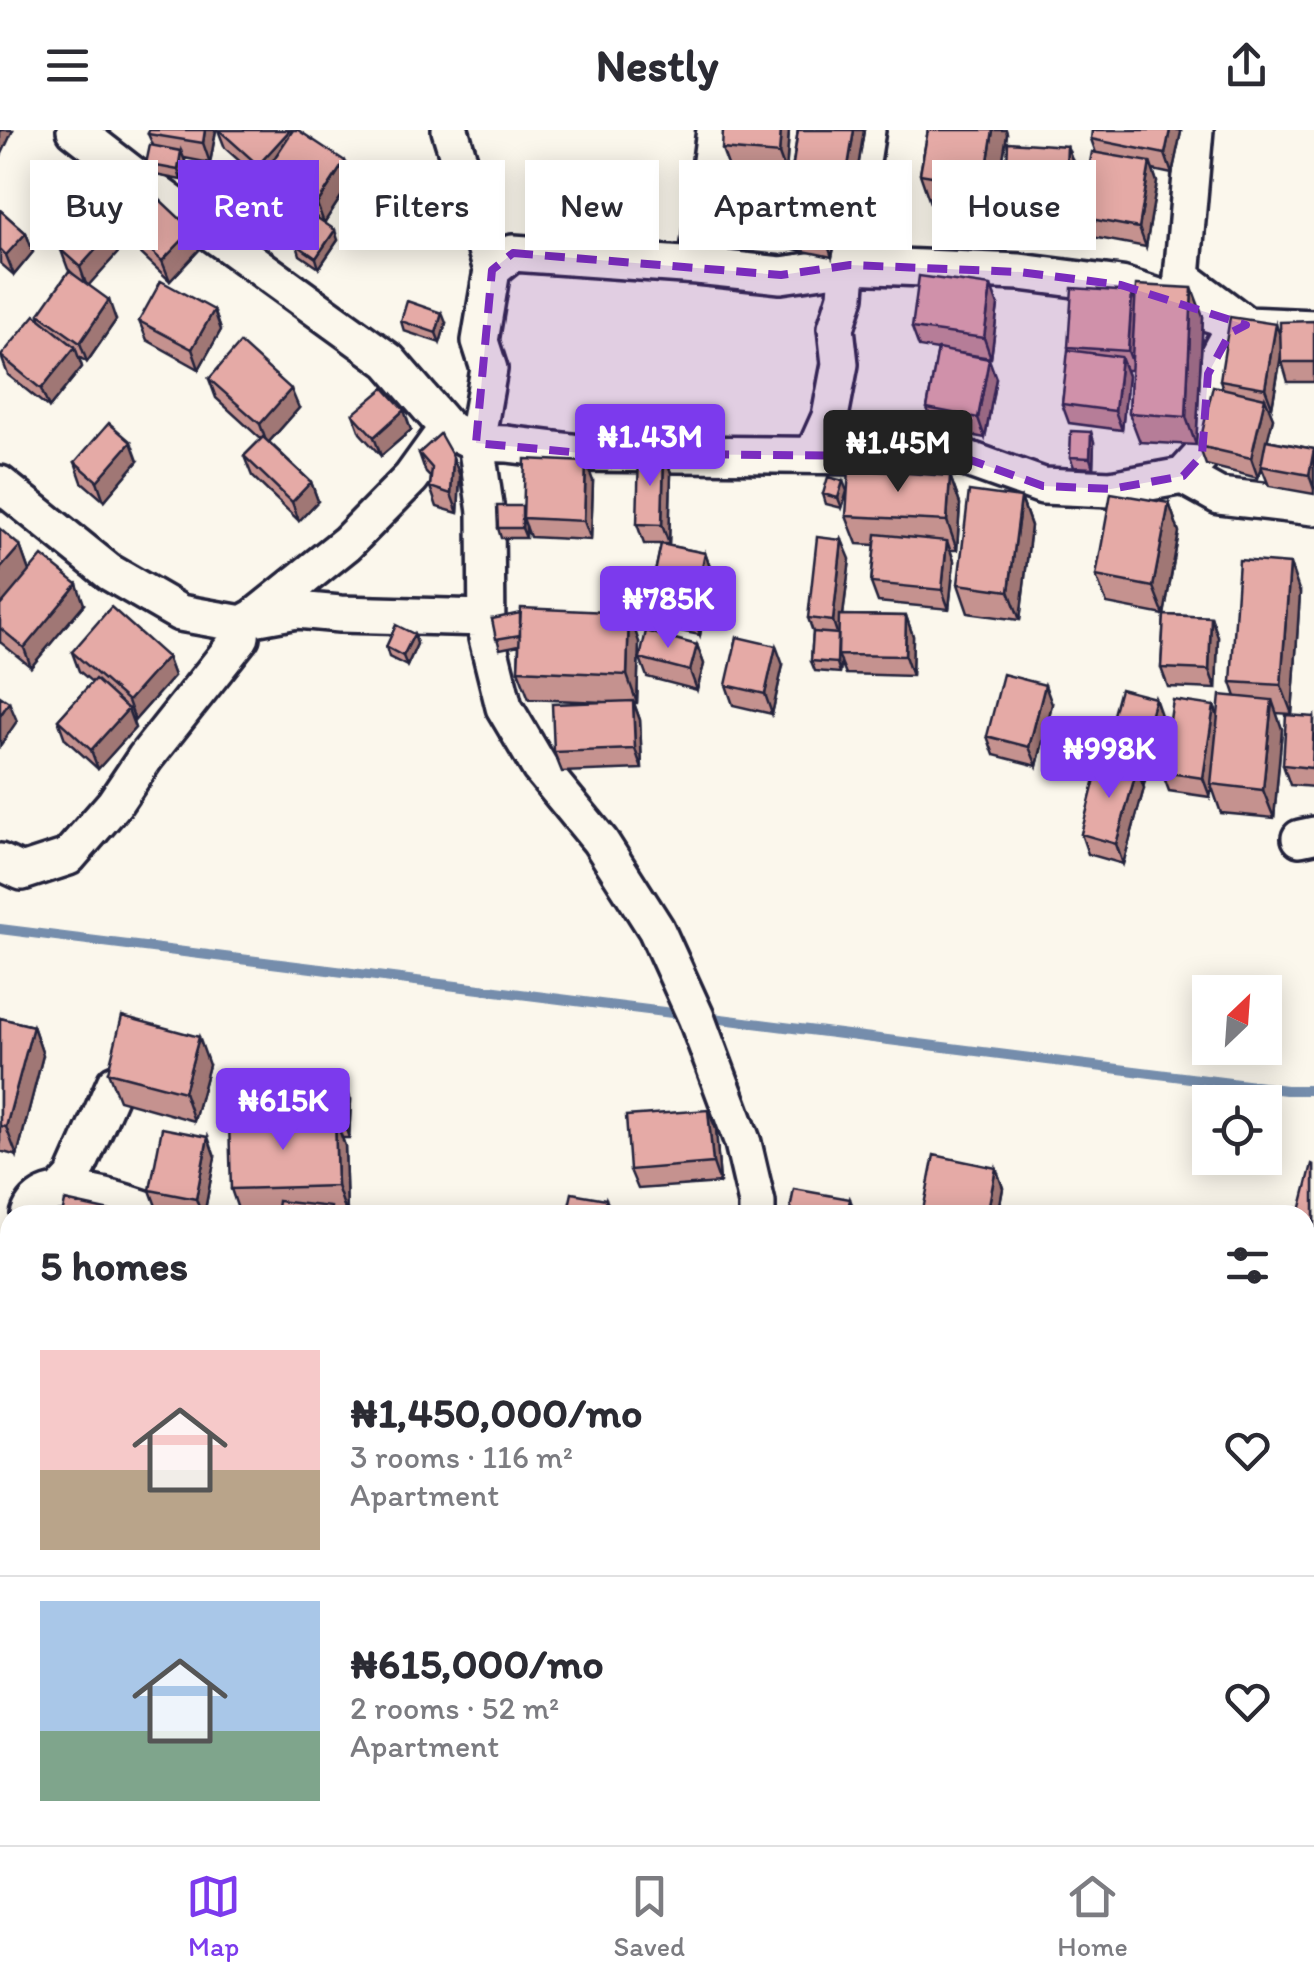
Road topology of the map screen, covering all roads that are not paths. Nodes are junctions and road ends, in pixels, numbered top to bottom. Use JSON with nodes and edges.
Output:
{"nodes":[{"id":1,"x":75,"y":130,"type":"edge"},
{"id":2,"x":450,"y":130,"type":"edge"},
{"id":3,"x":715,"y":130,"type":"edge"},
{"id":4,"x":867,"y":130,"type":"edge"},
{"id":5,"x":1195,"y":130,"type":"edge"},
{"id":6,"x":850,"y":265,"type":"junction"},
{"id":7,"x":696,"y":266,"type":"junction"},
{"id":8,"x":492,"y":270,"type":"junction"},
{"id":9,"x":1246,"y":325,"type":"junction"},
{"id":10,"x":1314,"y":328,"type":"edge"},
{"id":11,"x":462,"y":436,"type":"junction"},
{"id":12,"x":813,"y":455,"type":"junction"},
{"id":13,"x":1183,"y":476,"type":"junction"},
{"id":14,"x":0,"y":484,"type":"edge"},
{"id":15,"x":1314,"y":506,"type":"edge"},
{"id":16,"x":486,"y":618,"type":"junction"},
{"id":17,"x":248,"y":621,"type":"junction"},
{"id":18,"x":0,"y":862,"type":"edge"},
{"id":19,"x":115,"y":1083,"type":"edge"},
{"id":20,"x":58,"y":1193,"type":"junction"},
{"id":21,"x":31,"y":1205,"type":"edge"},
{"id":22,"x":132,"y":1205,"type":"edge"},
{"id":23,"x":757,"y":1205,"type":"edge"}],
"edges":[{"from":1,"to":11,"type":"street"},
{"from":2,"to":8,"type":"street"},
{"from":3,"to":7,"type":"street"},
{"from":4,"to":6,"type":"street"},
{"from":5,"to":9,"type":"street"},
{"from":6,"to":7,"type":"street"},
{"from":6,"to":9,"type":"street"},
{"from":6,"to":12,"type":"street"},
{"from":7,"to":8,"type":"street"},
{"from":8,"to":11,"type":"street"},
{"from":9,"to":10,"type":"street"},
{"from":9,"to":13,"type":"street"},
{"from":11,"to":12,"type":"street"},
{"from":11,"to":16,"type":"street"},
{"from":11,"to":17,"type":"street"},
{"from":12,"to":13,"type":"street"},
{"from":13,"to":15,"type":"street"},
{"from":14,"to":17,"type":"street"},
{"from":16,"to":17,"type":"street"},
{"from":16,"to":23,"type":"street"},
{"from":17,"to":18,"type":"street"},
{"from":19,"to":20,"type":"street"},
{"from":20,"to":21,"type":"street"},
{"from":20,"to":22,"type":"street"}]}
